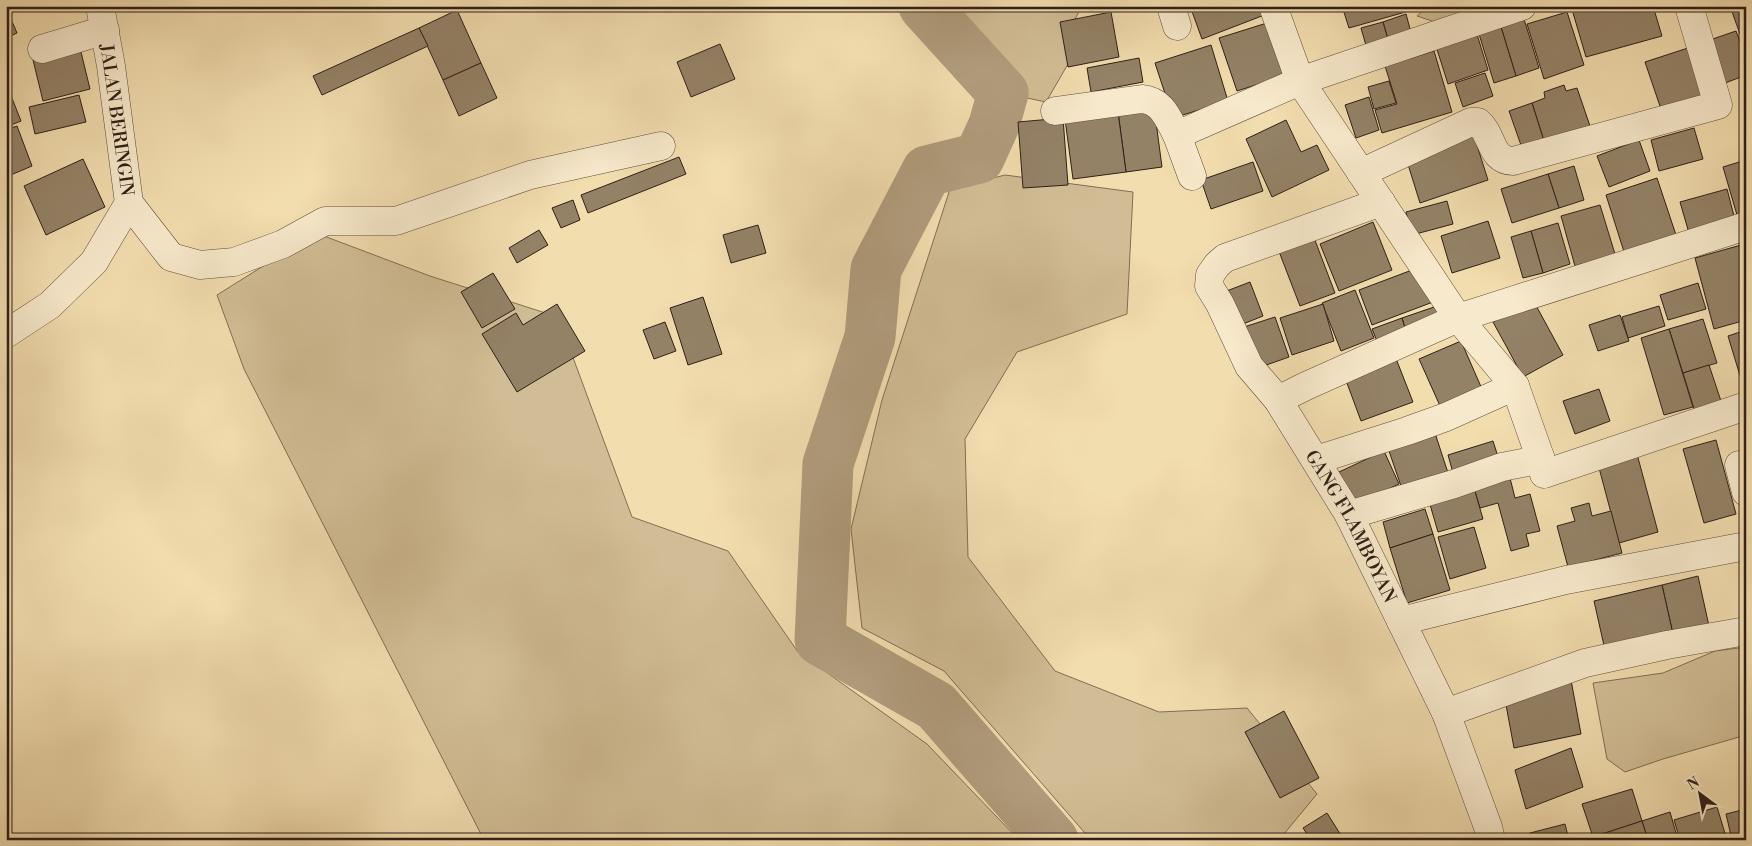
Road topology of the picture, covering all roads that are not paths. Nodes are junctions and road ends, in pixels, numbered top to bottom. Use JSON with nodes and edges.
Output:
{"nodes":[{"id":1,"x":1273,"y":6,"type":"edge"},
{"id":2,"x":1522,"y":6,"type":"edge"},
{"id":3,"x":1689,"y":6,"type":"edge"},
{"id":4,"x":102,"y":18,"type":"edge"},
{"id":5,"x":42,"y":49,"type":"dead end"},
{"id":6,"x":1300,"y":81,"type":"junction"},
{"id":7,"x":1056,"y":111,"type":"dead end"},
{"id":8,"x":1177,"y":135,"type":"junction"},
{"id":9,"x":661,"y":146,"type":"dead end"},
{"id":10,"x":1361,"y":173,"type":"junction"},
{"id":11,"x":1192,"y":176,"type":"dead end"},
{"id":12,"x":1381,"y":202,"type":"junction"},
{"id":13,"x":129,"y":204,"type":"junction"},
{"id":14,"x":1746,"y":226,"type":"edge"},
{"id":15,"x":1458,"y":318,"type":"junction"},
{"id":16,"x":6,"y":334,"type":"edge"},
{"id":17,"x":1515,"y":386,"type":"junction"},
{"id":18,"x":1278,"y":400,"type":"junction"},
{"id":19,"x":1746,"y":406,"type":"edge"},
{"id":20,"x":1540,"y":457,"type":"junction"},
{"id":21,"x":1316,"y":460,"type":"junction"},
{"id":22,"x":1738,"y":465,"type":"dead end"},
{"id":23,"x":1746,"y":492,"type":"edge"},
{"id":24,"x":1349,"y":515,"type":"junction"},
{"id":25,"x":1746,"y":546,"type":"edge"},
{"id":26,"x":1401,"y":621,"type":"junction"},
{"id":27,"x":1746,"y":631,"type":"edge"},
{"id":28,"x":1446,"y":713,"type":"junction"},
{"id":29,"x":1491,"y":840,"type":"edge"}],
"edges":[{"from":1,"to":6,"type":"street"},
{"from":2,"to":6,"type":"street"},
{"from":3,"to":10,"type":"street"},
{"from":4,"to":5,"type":"street"},
{"from":4,"to":13,"type":"street","name":"JALAN BERINGIN"},
{"from":6,"to":8,"type":"street"},
{"from":6,"to":10,"type":"street"},
{"from":7,"to":8,"type":"street"},
{"from":8,"to":11,"type":"street"},
{"from":9,"to":13,"type":"street"},
{"from":10,"to":12,"type":"street"},
{"from":12,"to":15,"type":"street"},
{"from":12,"to":18,"type":"street","name":"GANG FLAMBOYAN"},
{"from":13,"to":16,"type":"street","name":"JALAN BERINGIN"},
{"from":14,"to":15,"type":"street"},
{"from":15,"to":17,"type":"street"},
{"from":15,"to":18,"type":"street"},
{"from":17,"to":20,"type":"street"},
{"from":17,"to":21,"type":"street"},
{"from":18,"to":21,"type":"street","name":"GANG FLAMBOYAN"},
{"from":19,"to":20,"type":"street"},
{"from":20,"to":24,"type":"street"},
{"from":21,"to":24,"type":"street","name":"GANG FLAMBOYAN"},
{"from":22,"to":23,"type":"street"},
{"from":24,"to":26,"type":"street","name":"GANG FLAMBOYAN"},
{"from":25,"to":26,"type":"street"},
{"from":26,"to":28,"type":"street","name":"GANG FLAMBOYAN"},
{"from":27,"to":28,"type":"street"},
{"from":28,"to":29,"type":"street","name":"GANG FLAMBOYAN"}]}
